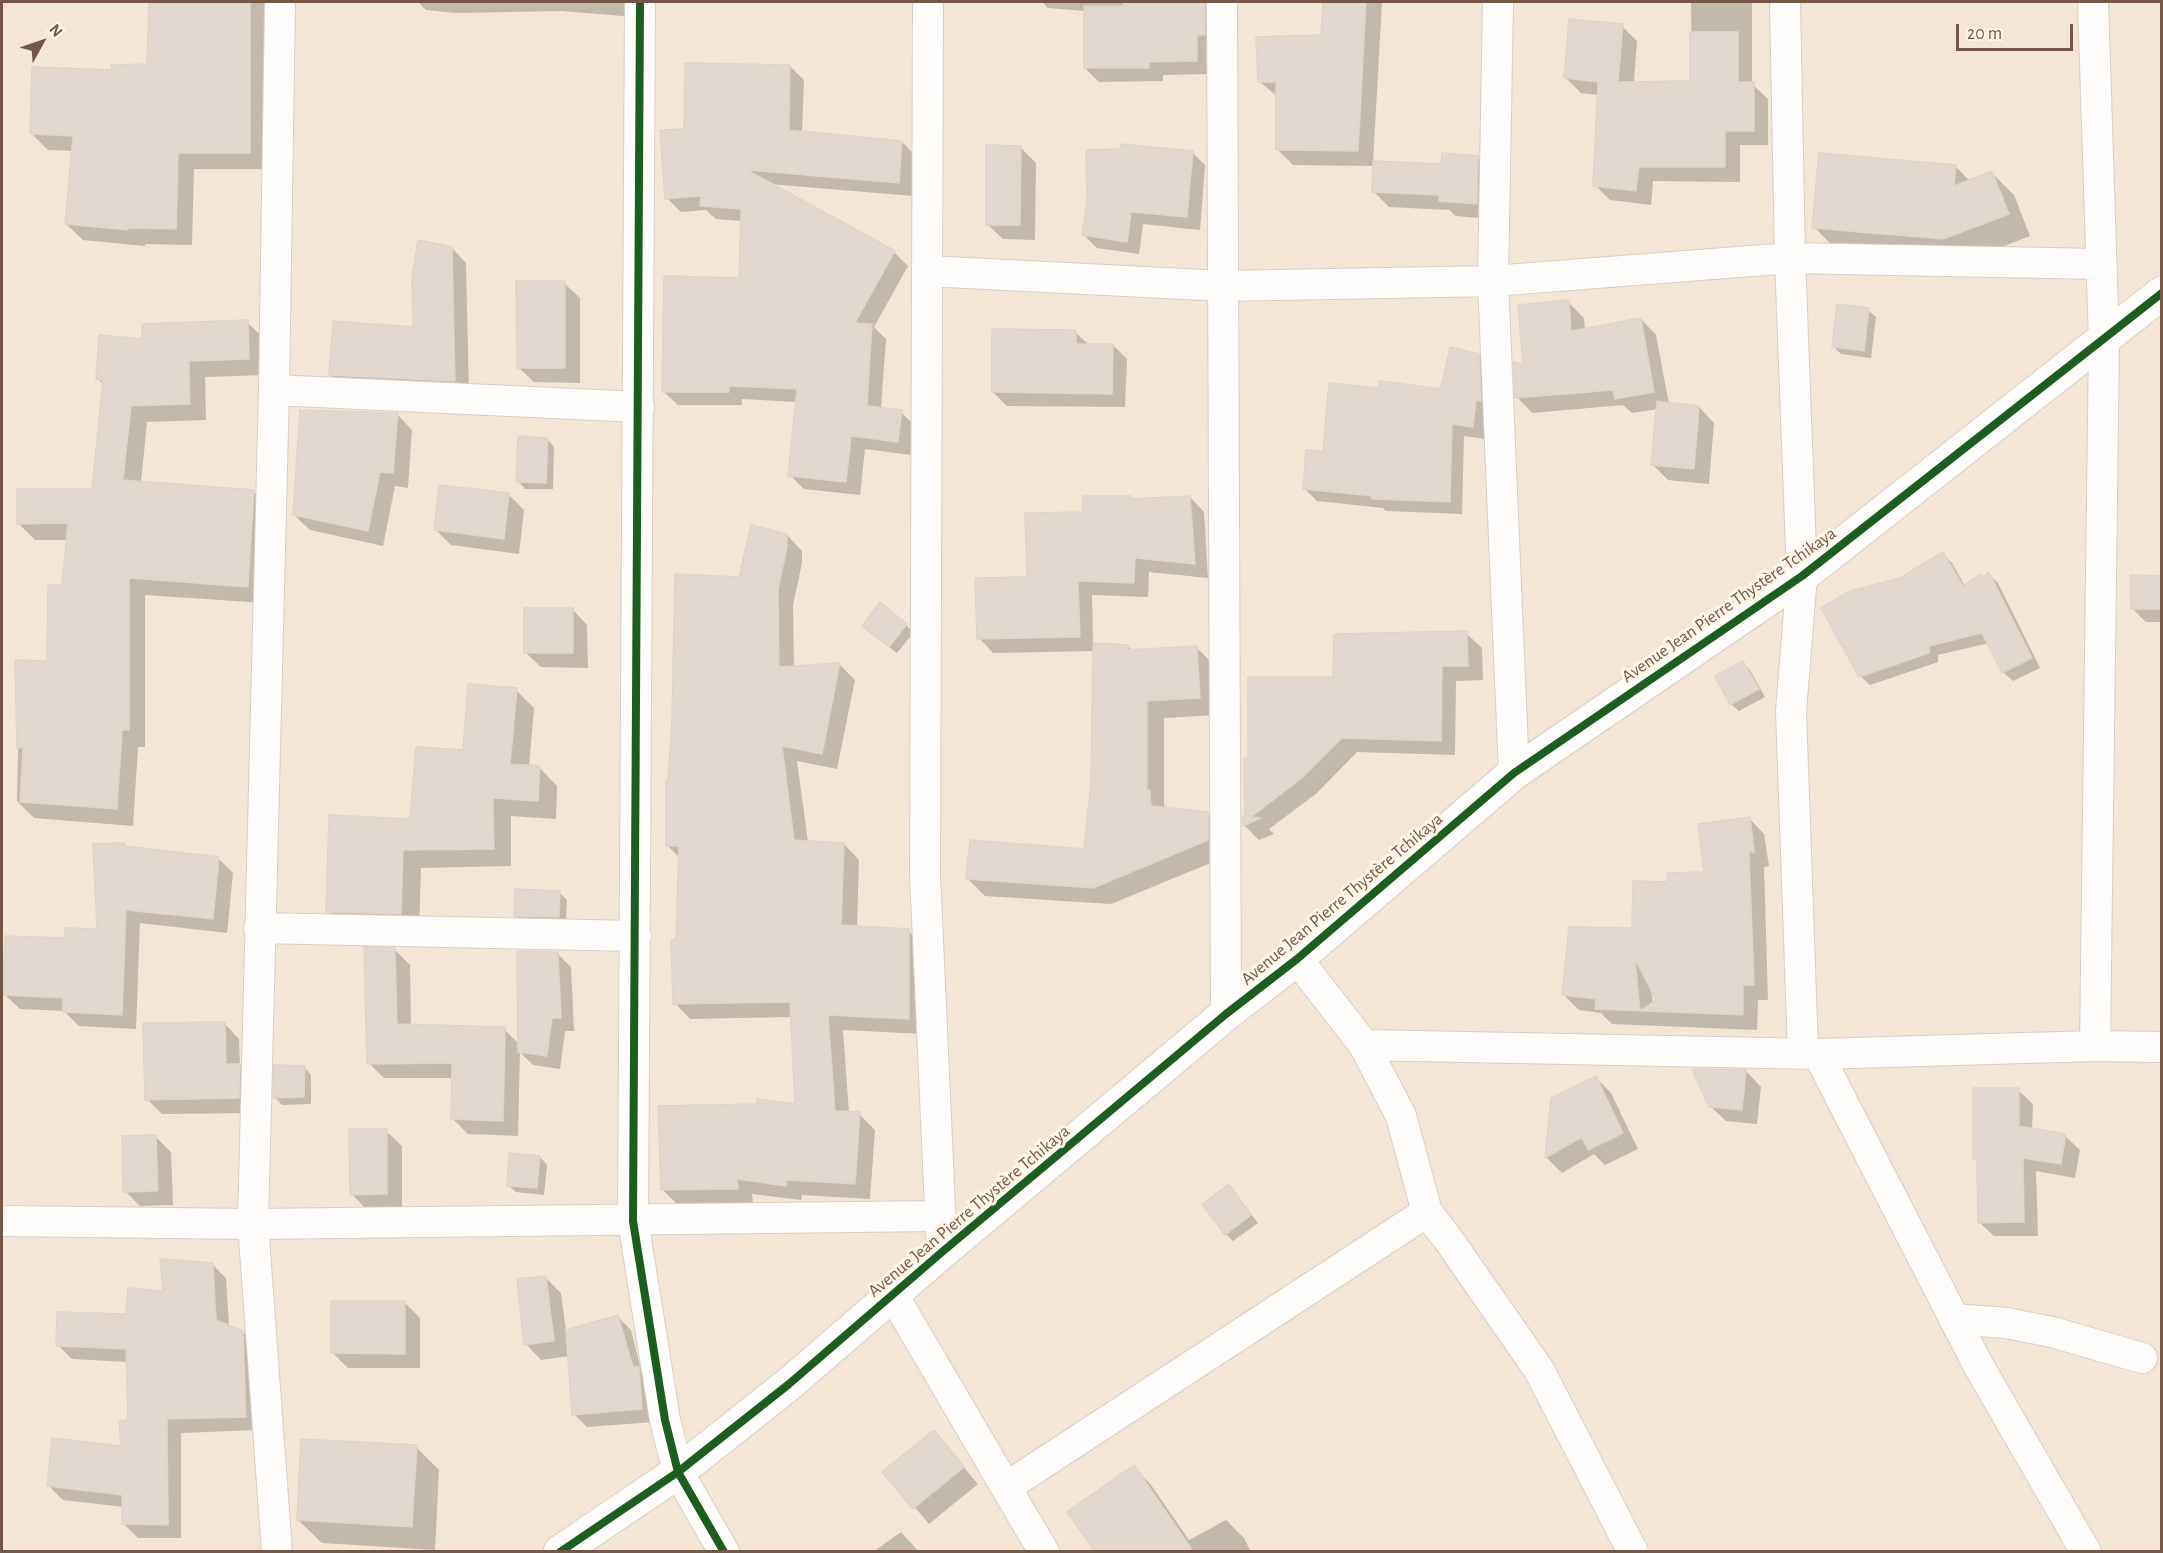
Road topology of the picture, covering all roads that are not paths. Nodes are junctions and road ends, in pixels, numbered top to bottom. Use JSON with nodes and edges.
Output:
{"nodes":[{"id":1,"x":280,"y":2,"type":"edge"},
{"id":2,"x":640,"y":2,"type":"edge"},
{"id":3,"x":928,"y":2,"type":"edge"},
{"id":4,"x":1222,"y":2,"type":"edge"},
{"id":5,"x":1498,"y":2,"type":"edge"},
{"id":6,"x":1785,"y":2,"type":"edge"},
{"id":7,"x":2092,"y":2,"type":"edge"},
{"id":8,"x":1790,"y":258,"type":"junction"},
{"id":9,"x":2100,"y":264,"type":"junction"},
{"id":10,"x":927,"y":271,"type":"junction"},
{"id":11,"x":1493,"y":281,"type":"junction"},
{"id":12,"x":1224,"y":286,"type":"junction"},
{"id":13,"x":2162,"y":293,"type":"edge"},
{"id":14,"x":2104,"y":341,"type":"junction"},
{"id":15,"x":274,"y":390,"type":"junction"},
{"id":16,"x":639,"y":407,"type":"junction"},
{"id":17,"x":1802,"y":576,"type":"junction"},
{"id":18,"x":1514,"y":774,"type":"junction"},
{"id":19,"x":259,"y":928,"type":"junction"},
{"id":20,"x":636,"y":936,"type":"junction"},
{"id":21,"x":1296,"y":959,"type":"junction"},
{"id":22,"x":1226,"y":1014,"type":"junction"},
{"id":23,"x":1364,"y":1045,"type":"junction"},
{"id":24,"x":2095,"y":1046,"type":"junction"},
{"id":25,"x":2162,"y":1047,"type":"edge"},
{"id":26,"x":1810,"y":1053,"type":"junction"},
{"id":27,"x":1427,"y":1212,"type":"junction"},
{"id":28,"x":939,"y":1216,"type":"junction"},
{"id":29,"x":2,"y":1221,"type":"edge"},
{"id":30,"x":633,"y":1221,"type":"junction"},
{"id":31,"x":253,"y":1224,"type":"junction"},
{"id":32,"x":942,"y":1252,"type":"junction"},
{"id":33,"x":893,"y":1295,"type":"junction"},
{"id":34,"x":1954,"y":1319,"type":"junction"},
{"id":35,"x":2142,"y":1358,"type":"dead end"},
{"id":36,"x":678,"y":1472,"type":"junction"},
{"id":37,"x":1008,"y":1486,"type":"junction"},
{"id":38,"x":277,"y":1551,"type":"edge"},
{"id":39,"x":560,"y":1551,"type":"edge"},
{"id":40,"x":724,"y":1551,"type":"edge"},
{"id":41,"x":1044,"y":1551,"type":"edge"},
{"id":42,"x":1634,"y":1551,"type":"edge"},
{"id":43,"x":2086,"y":1551,"type":"edge"}],
"edges":[{"from":1,"to":15,"type":"street"},
{"from":2,"to":16,"type":"street"},
{"from":3,"to":10,"type":"street"},
{"from":4,"to":12,"type":"street"},
{"from":5,"to":11,"type":"street"},
{"from":6,"to":8,"type":"street"},
{"from":7,"to":9,"type":"street"},
{"from":8,"to":9,"type":"street"},
{"from":8,"to":11,"type":"street"},
{"from":8,"to":17,"type":"street"},
{"from":9,"to":14,"type":"street"},
{"from":10,"to":12,"type":"street"},
{"from":10,"to":28,"type":"street"},
{"from":11,"to":12,"type":"street"},
{"from":11,"to":18,"type":"street"},
{"from":12,"to":22,"type":"street"},
{"from":13,"to":14,"type":"street","name":"Avenue Jean Pierre Thystère Tchikaya"},
{"from":14,"to":17,"type":"street","name":"Avenue Jean Pierre Thystère Tchikaya"},
{"from":14,"to":24,"type":"street"},
{"from":15,"to":16,"type":"street"},
{"from":15,"to":19,"type":"street"},
{"from":16,"to":20,"type":"street"},
{"from":17,"to":18,"type":"street","name":"Avenue Jean Pierre Thystère Tchikaya"},
{"from":17,"to":26,"type":"street"},
{"from":18,"to":21,"type":"street","name":"Avenue Jean Pierre Thystère Tchikaya"},
{"from":19,"to":20,"type":"street"},
{"from":19,"to":31,"type":"street"},
{"from":20,"to":30,"type":"street"},
{"from":21,"to":22,"type":"street","name":"Avenue Jean Pierre Thystère Tchikaya"},
{"from":21,"to":23,"type":"street"},
{"from":22,"to":32,"type":"street","name":"Avenue Jean Pierre Thystère Tchikaya"},
{"from":23,"to":26,"type":"street"},
{"from":23,"to":27,"type":"street"},
{"from":24,"to":25,"type":"street"},
{"from":24,"to":26,"type":"street"},
{"from":26,"to":34,"type":"street"},
{"from":27,"to":37,"type":"street"},
{"from":27,"to":42,"type":"street"},
{"from":28,"to":30,"type":"street"},
{"from":28,"to":32,"type":"street"},
{"from":29,"to":31,"type":"street"},
{"from":30,"to":31,"type":"street"},
{"from":30,"to":36,"type":"street"},
{"from":31,"to":38,"type":"street"},
{"from":32,"to":33,"type":"street","name":"Avenue Jean Pierre Thystère Tchikaya"},
{"from":33,"to":36,"type":"street","name":"Avenue Jean Pierre Thystère Tchikaya"},
{"from":33,"to":37,"type":"street"},
{"from":34,"to":35,"type":"street"},
{"from":34,"to":43,"type":"street"},
{"from":36,"to":39,"type":"street","name":"Avenue Jean Pierre Thystère Tchikaya"},
{"from":36,"to":40,"type":"street"},
{"from":37,"to":41,"type":"street"}]}
